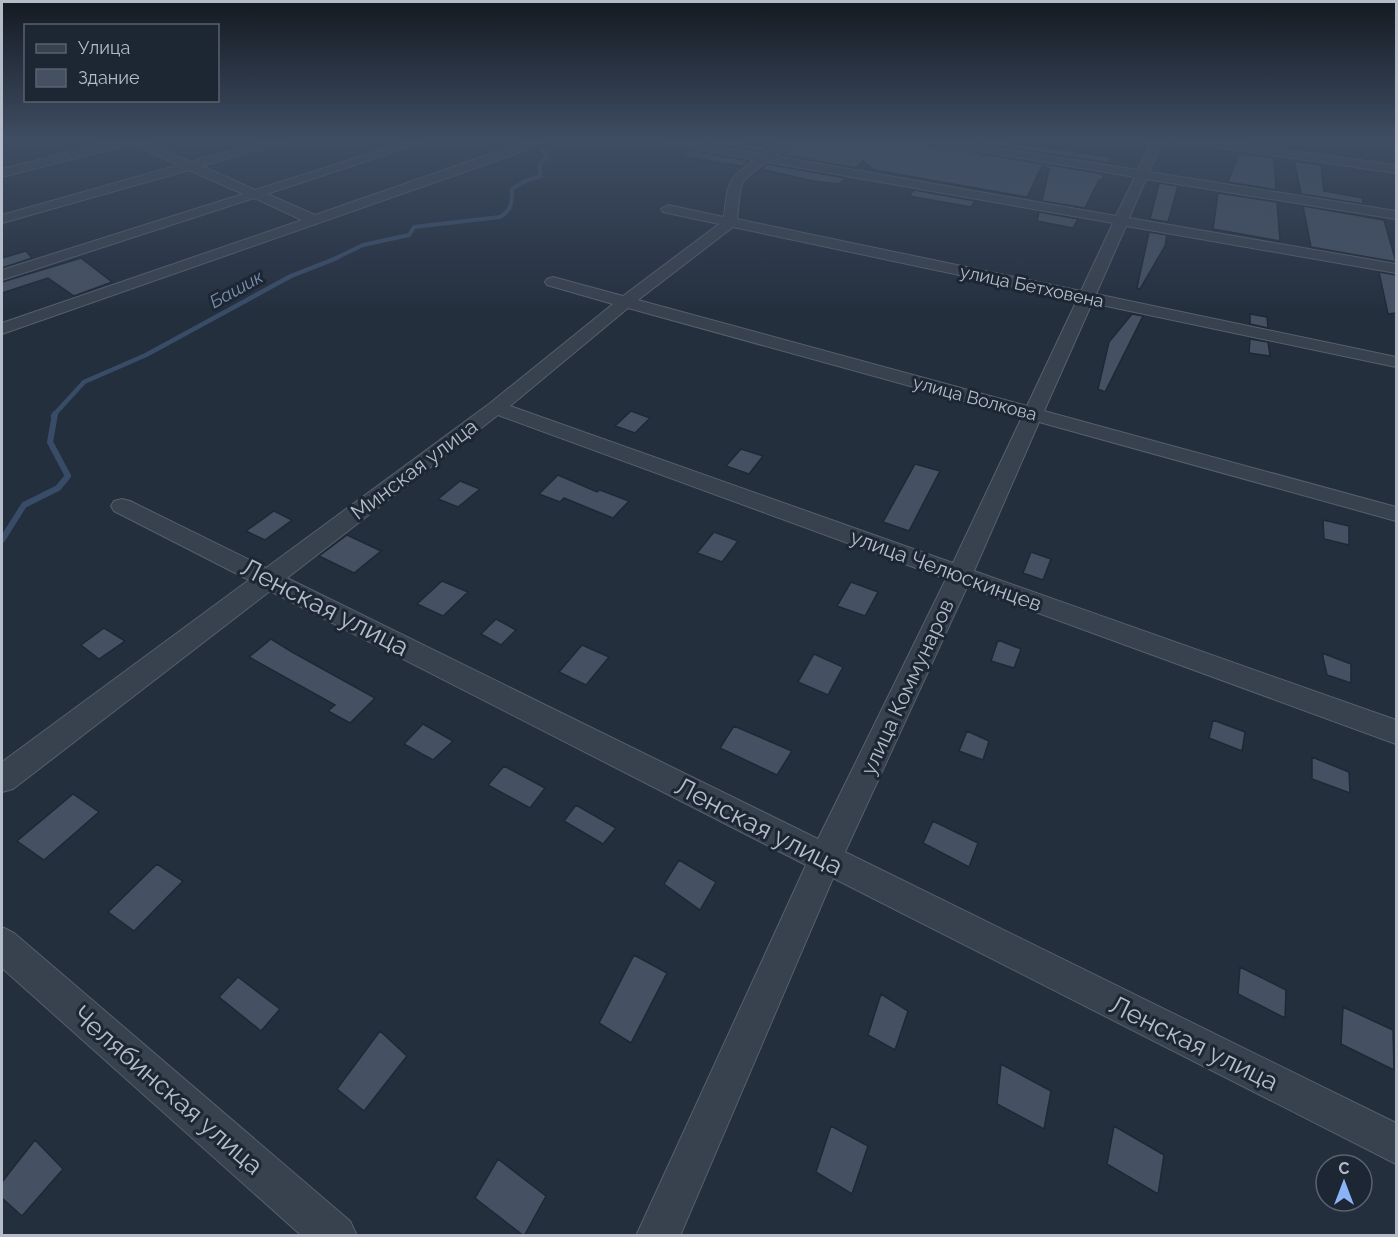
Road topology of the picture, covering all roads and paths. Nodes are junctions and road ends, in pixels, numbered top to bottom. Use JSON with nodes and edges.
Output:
{"nodes":[{"id":1,"x":80,"y":197,"type":"edge"},
{"id":2,"x":250,"y":197,"type":"edge"},
{"id":3,"x":259,"y":197,"type":"edge"},
{"id":4,"x":380,"y":197,"type":"edge"},
{"id":5,"x":734,"y":197,"type":"edge"},
{"id":6,"x":982,"y":197,"type":"edge"},
{"id":7,"x":1131,"y":197,"type":"edge"},
{"id":8,"x":1283,"y":197,"type":"edge"},
{"id":9,"x":65,"y":201,"type":"junction"},
{"id":10,"x":2,"y":208,"type":"edge"},
{"id":11,"x":668,"y":209,"type":"dead end"},
{"id":12,"x":1396,"y":215,"type":"edge"},
{"id":13,"x":2,"y":219,"type":"edge"},
{"id":14,"x":314,"y":220,"type":"junction"},
{"id":15,"x":1120,"y":221,"type":"junction"},
{"id":16,"x":730,"y":222,"type":"junction"},
{"id":17,"x":1396,"y":269,"type":"edge"},
{"id":18,"x":2,"y":275,"type":"edge"},
{"id":19,"x":553,"y":282,"type":"dead end"},
{"id":20,"x":1086,"y":297,"type":"junction"},
{"id":21,"x":625,"y":302,"type":"junction"},
{"id":22,"x":2,"y":329,"type":"edge"},
{"id":23,"x":1396,"y":362,"type":"edge"},
{"id":24,"x":496,"y":408,"type":"junction"},
{"id":25,"x":1033,"y":414,"type":"junction"},
{"id":26,"x":122,"y":506,"type":"dead end"},
{"id":27,"x":1396,"y":514,"type":"edge"},
{"id":28,"x":960,"y":575,"type":"junction"},
{"id":29,"x":268,"y":577,"type":"junction"},
{"id":30,"x":1396,"y":732,"type":"edge"},
{"id":31,"x":2,"y":779,"type":"edge"},
{"id":32,"x":825,"y":860,"type":"junction"},
{"id":33,"x":2,"y":945,"type":"edge"},
{"id":34,"x":1396,"y":1144,"type":"edge"},
{"id":35,"x":335,"y":1236,"type":"edge"},
{"id":36,"x":658,"y":1236,"type":"edge"}],
"edges":[{"from":1,"to":9,"type":"street"},
{"from":2,"to":18,"type":"street"},
{"from":3,"to":14,"type":"street"},
{"from":4,"to":14,"type":"street"},
{"from":5,"to":16,"type":"street"},
{"from":6,"to":15,"type":"street"},
{"from":7,"to":15,"type":"street","name":"улица Коммунаров"},
{"from":8,"to":12,"type":"street"},
{"from":9,"to":10,"type":"street"},
{"from":9,"to":13,"type":"street"},
{"from":11,"to":16,"type":"street","name":"улица Бетховена"},
{"from":14,"to":22,"type":"street"},
{"from":15,"to":17,"type":"street"},
{"from":15,"to":20,"type":"street","name":"улица Коммунаров"},
{"from":16,"to":20,"type":"street","name":"улица Бетховена"},
{"from":16,"to":21,"type":"street","name":"Минская улица"},
{"from":19,"to":21,"type":"street","name":"улица Волкова"},
{"from":20,"to":23,"type":"street","name":"улица Бетховена"},
{"from":20,"to":25,"type":"street","name":"улица Коммунаров"},
{"from":21,"to":24,"type":"street","name":"Минская улица"},
{"from":21,"to":25,"type":"street","name":"улица Волкова"},
{"from":24,"to":28,"type":"street","name":"улица Челюскинцев"},
{"from":24,"to":29,"type":"street","name":"Минская улица"},
{"from":25,"to":27,"type":"street","name":"улица Волкова"},
{"from":25,"to":28,"type":"street","name":"улица Коммунаров"},
{"from":26,"to":29,"type":"street","name":"Ленская улица"},
{"from":28,"to":30,"type":"street","name":"улица Челюскинцев"},
{"from":28,"to":32,"type":"street","name":"улица Коммунаров"},
{"from":29,"to":31,"type":"street","name":"Минская улица"},
{"from":29,"to":32,"type":"street","name":"Ленская улица"},
{"from":32,"to":34,"type":"street","name":"Ленская улица"},
{"from":32,"to":36,"type":"street","name":"улица Коммунаров"},
{"from":33,"to":35,"type":"street","name":"Челябинская улица"}]}
